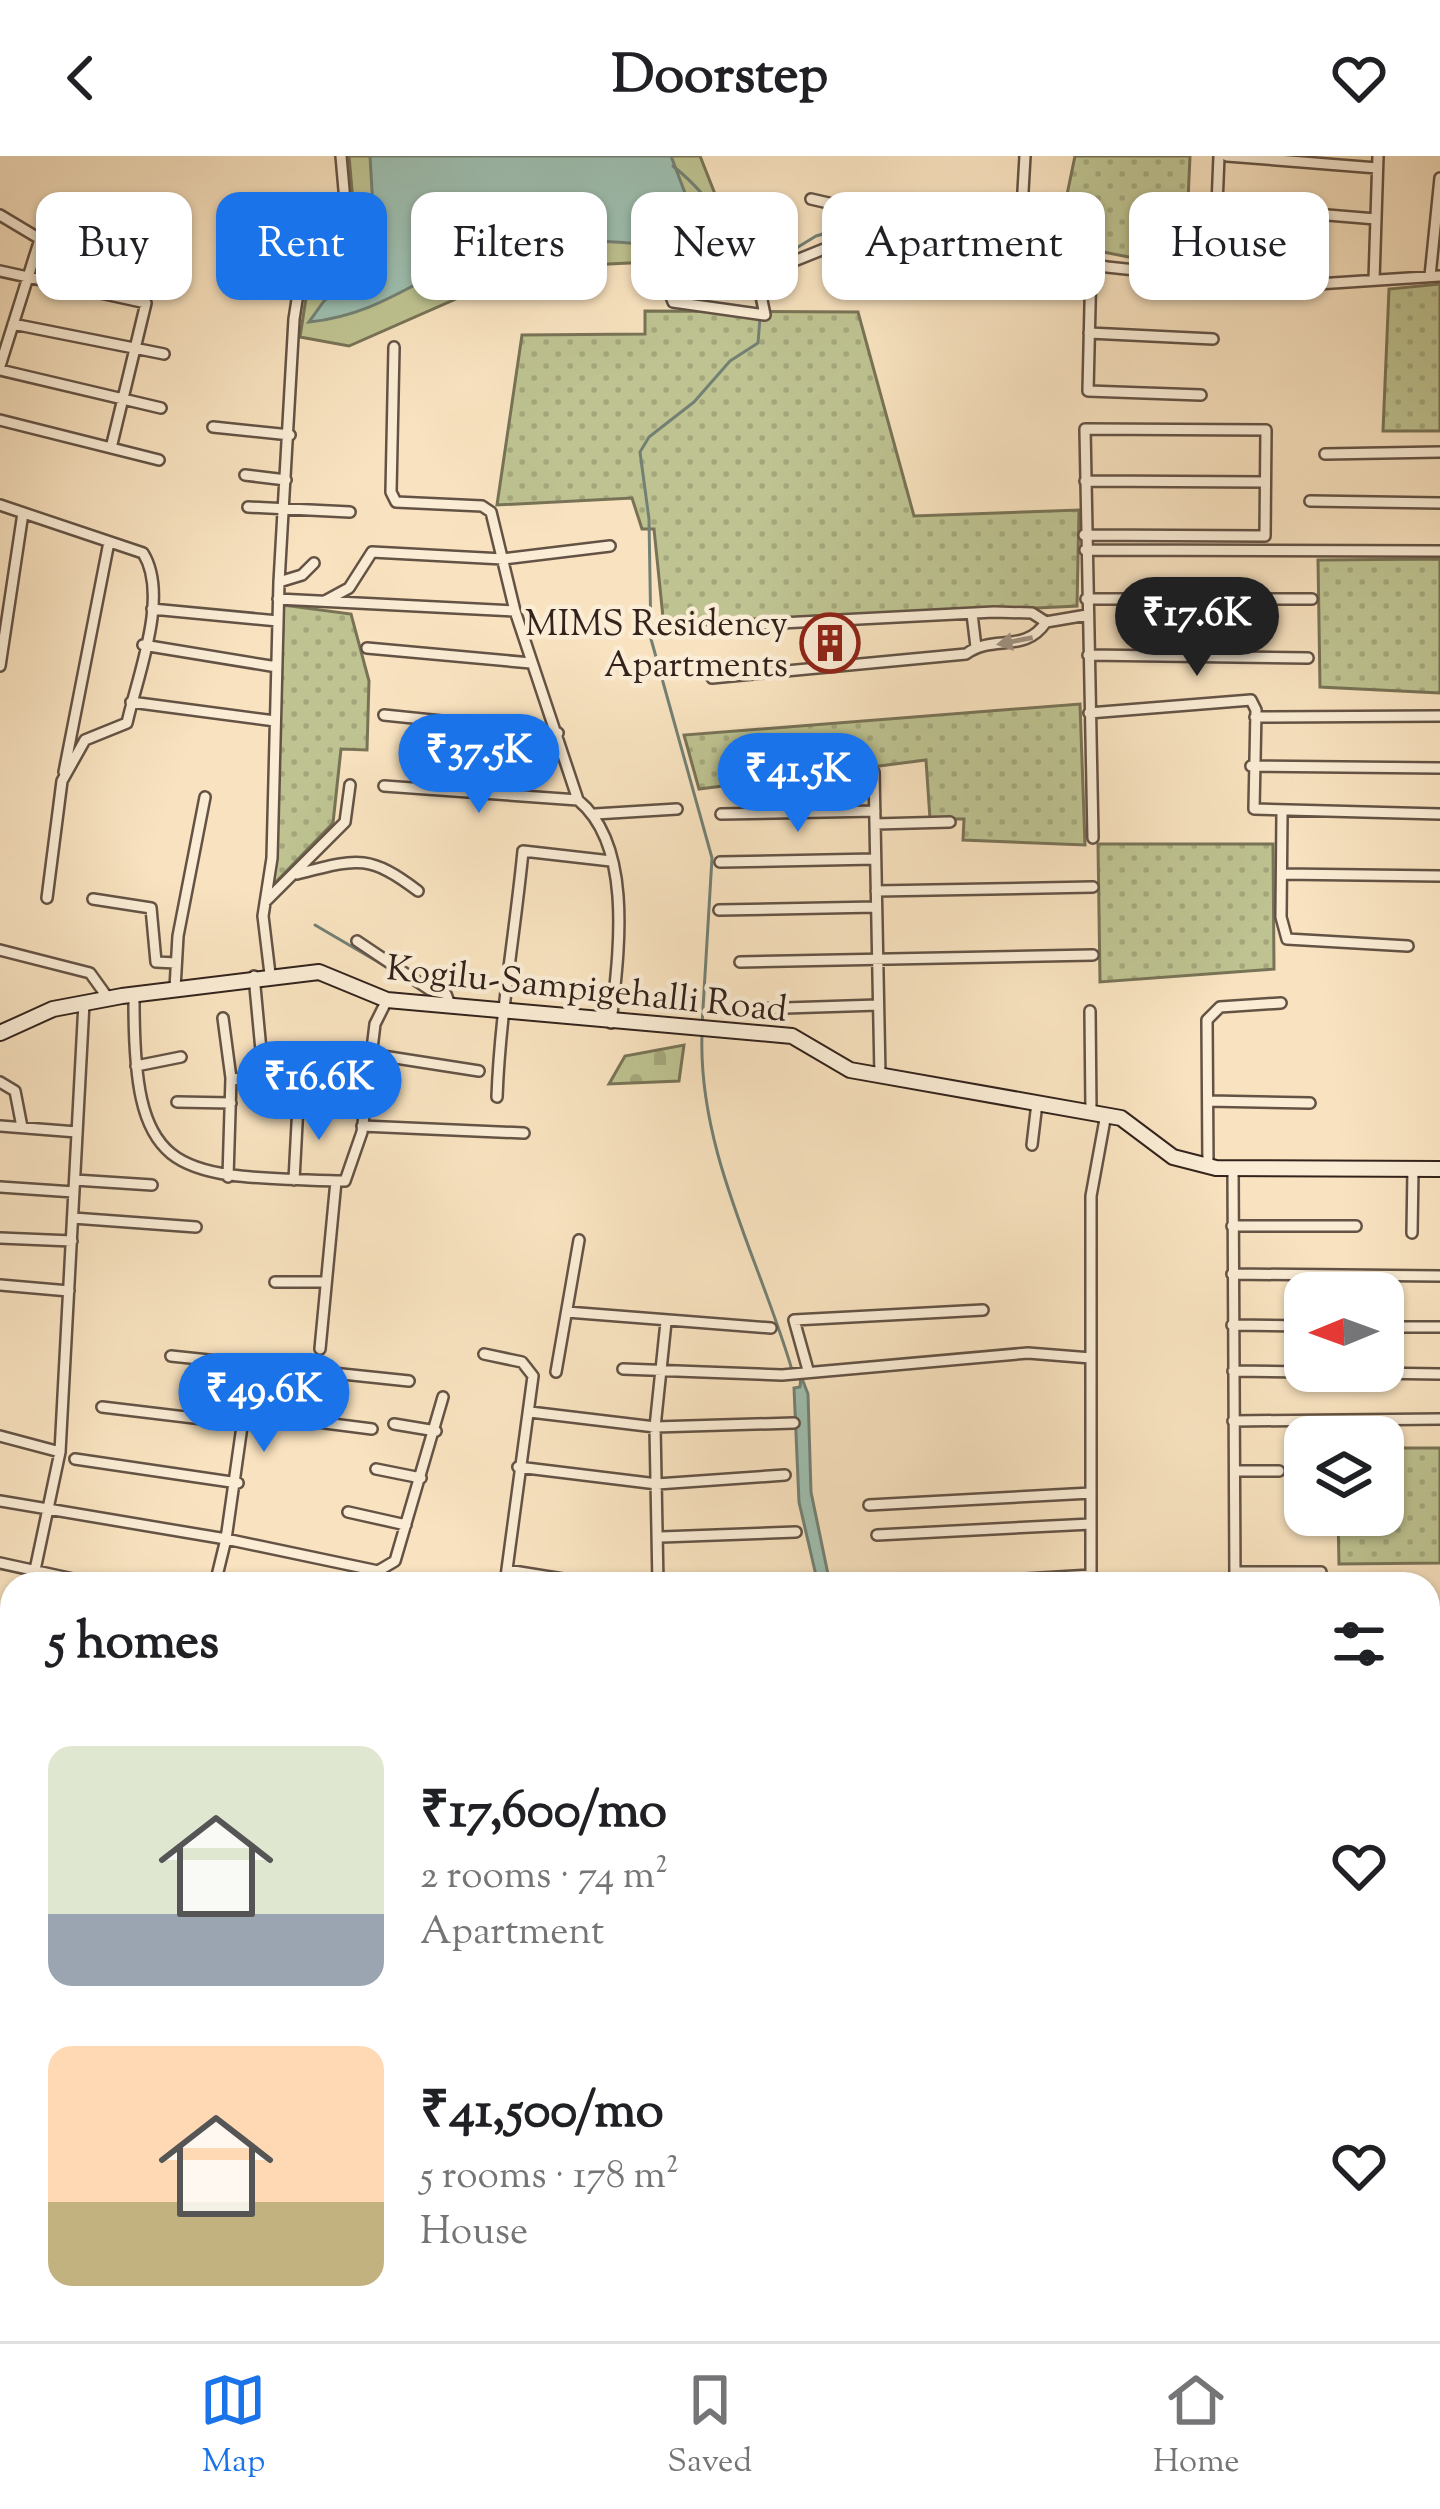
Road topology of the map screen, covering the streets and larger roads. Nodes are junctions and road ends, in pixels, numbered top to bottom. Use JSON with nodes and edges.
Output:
{"nodes":[{"id":1,"x":341,"y":156,"type":"edge"},
{"id":2,"x":1025,"y":156,"type":"edge"},
{"id":3,"x":1223,"y":156,"type":"edge"},
{"id":4,"x":1378,"y":162,"type":"edge"},
{"id":5,"x":1440,"y":178,"type":"edge"},
{"id":6,"x":1023,"y":192,"type":"edge"},
{"id":7,"x":1219,"y":192,"type":"edge"},
{"id":8,"x":811,"y":199,"type":"dead end"},
{"id":9,"x":822,"y":201,"type":"edge"},
{"id":10,"x":0,"y":215,"type":"edge"},
{"id":11,"x":1329,"y":215,"type":"edge"},
{"id":12,"x":1376,"y":219,"type":"junction"},
{"id":13,"x":0,"y":271,"type":"edge"},
{"id":14,"x":1435,"y":276,"type":"edge"},
{"id":15,"x":27,"y":277,"type":"junction"},
{"id":16,"x":1374,"y":280,"type":"junction"},
{"id":17,"x":1329,"y":283,"type":"edge"},
{"id":18,"x":672,"y":300,"type":"edge"},
{"id":19,"x":762,"y":300,"type":"edge"},
{"id":20,"x":1090,"y":300,"type":"edge"},
{"id":21,"x":0,"y":311,"type":"edge"},
{"id":22,"x":14,"y":319,"type":"junction"},
{"id":23,"x":1090,"y":333,"type":"junction"},
{"id":24,"x":1213,"y":339,"type":"dead end"},
{"id":25,"x":394,"y":346,"type":"dead end"},
{"id":26,"x":134,"y":351,"type":"junction"},
{"id":27,"x":164,"y":354,"type":"dead end"},
{"id":28,"x":0,"y":368,"type":"edge"},
{"id":29,"x":1201,"y":395,"type":"dead end"},
{"id":30,"x":122,"y":399,"type":"junction"},
{"id":31,"x":161,"y":408,"type":"dead end"},
{"id":32,"x":0,"y":420,"type":"edge"},
{"id":33,"x":213,"y":428,"type":"dead end"},
{"id":34,"x":290,"y":436,"type":"junction"},
{"id":35,"x":111,"y":448,"type":"junction"},
{"id":36,"x":1440,"y":452,"type":"edge"},
{"id":37,"x":1325,"y":454,"type":"dead end"},
{"id":38,"x":159,"y":460,"type":"dead end"},
{"id":39,"x":244,"y":475,"type":"dead end"},
{"id":40,"x":286,"y":479,"type":"junction"},
{"id":41,"x":1084,"y":481,"type":"junction"},
{"id":42,"x":1265,"y":482,"type":"junction"},
{"id":43,"x":1310,"y":501,"type":"dead end"},
{"id":44,"x":1440,"y":503,"type":"edge"},
{"id":45,"x":0,"y":505,"type":"edge"},
{"id":46,"x":248,"y":507,"type":"dead end"},
{"id":47,"x":284,"y":508,"type":"junction"},
{"id":48,"x":350,"y":512,"type":"dead end"},
{"id":49,"x":22,"y":513,"type":"junction"},
{"id":50,"x":1084,"y":535,"type":"junction"},
{"id":51,"x":109,"y":542,"type":"junction"},
{"id":52,"x":610,"y":547,"type":"dead end"},
{"id":53,"x":1085,"y":550,"type":"junction"},
{"id":54,"x":1440,"y":551,"type":"edge"},
{"id":55,"x":503,"y":560,"type":"junction"},
{"id":56,"x":314,"y":563,"type":"dead end"},
{"id":57,"x":279,"y":582,"type":"junction"},
{"id":58,"x":1312,"y":598,"type":"dead end"},
{"id":59,"x":278,"y":599,"type":"junction"},
{"id":60,"x":1086,"y":599,"type":"junction"},
{"id":61,"x":325,"y":602,"type":"junction"},
{"id":62,"x":152,"y":608,"type":"junction"},
{"id":63,"x":515,"y":611,"type":"junction"},
{"id":64,"x":973,"y":614,"type":"junction"},
{"id":65,"x":1087,"y":615,"type":"junction"},
{"id":66,"x":278,"y":621,"type":"junction"},
{"id":67,"x":1046,"y":622,"type":"junction"},
{"id":68,"x":725,"y":626,"type":"dead end"},
{"id":69,"x":143,"y":645,"type":"junction"},
{"id":70,"x":976,"y":647,"type":"junction"},
{"id":71,"x":367,"y":648,"type":"dead end"},
{"id":72,"x":1088,"y":655,"type":"junction"},
{"id":73,"x":1308,"y":658,"type":"dead end"},
{"id":74,"x":531,"y":664,"type":"junction"},
{"id":75,"x":0,"y":666,"type":"edge"},
{"id":76,"x":277,"y":667,"type":"junction"},
{"id":77,"x":712,"y":678,"type":"dead end"},
{"id":78,"x":131,"y":702,"type":"junction"},
{"id":79,"x":1089,"y":712,"type":"junction"},
{"id":80,"x":384,"y":716,"type":"dead end"},
{"id":81,"x":1440,"y":716,"type":"edge"},
{"id":82,"x":1255,"y":717,"type":"junction"},
{"id":83,"x":275,"y":722,"type":"junction"},
{"id":84,"x":558,"y":733,"type":"junction"},
{"id":85,"x":1251,"y":766,"type":"junction"},
{"id":86,"x":1440,"y":768,"type":"edge"},
{"id":87,"x":874,"y":772,"type":"dead end"},
{"id":88,"x":62,"y":781,"type":"junction"},
{"id":89,"x":350,"y":784,"type":"dead end"},
{"id":90,"x":384,"y":786,"type":"dead end"},
{"id":91,"x":205,"y":797,"type":"dead end"},
{"id":92,"x":578,"y":800,"type":"junction"},
{"id":93,"x":677,"y":809,"type":"dead end"},
{"id":94,"x":874,"y":811,"type":"junction"},
{"id":95,"x":1282,"y":812,"type":"junction"},
{"id":96,"x":596,"y":814,"type":"junction"},
{"id":97,"x":721,"y":814,"type":"dead end"},
{"id":98,"x":1440,"y":814,"type":"edge"},
{"id":99,"x":950,"y":822,"type":"dead end"},
{"id":100,"x":875,"y":824,"type":"junction"},
{"id":101,"x":1093,"y":838,"type":"dead end"},
{"id":102,"x":875,"y":859,"type":"junction"},
{"id":103,"x":611,"y":861,"type":"junction"},
{"id":104,"x":720,"y":862,"type":"dead end"},
{"id":105,"x":1282,"y":874,"type":"junction"},
{"id":106,"x":292,"y":875,"type":"junction"},
{"id":107,"x":1440,"y":876,"type":"edge"},
{"id":108,"x":1093,"y":886,"type":"dead end"},
{"id":109,"x":876,"y":891,"type":"junction"},
{"id":110,"x":418,"y":892,"type":"dead end"},
{"id":111,"x":47,"y":898,"type":"dead end"},
{"id":112,"x":93,"y":899,"type":"dead end"},
{"id":113,"x":265,"y":902,"type":"junction"},
{"id":114,"x":876,"y":907,"type":"junction"},
{"id":115,"x":718,"y":910,"type":"dead end"},
{"id":116,"x":357,"y":941,"type":"dead end"},
{"id":117,"x":1408,"y":946,"type":"dead end"},
{"id":118,"x":0,"y":950,"type":"edge"},
{"id":119,"x":1094,"y":955,"type":"dead end"},
{"id":120,"x":878,"y":959,"type":"junction"},
{"id":121,"x":740,"y":962,"type":"dead end"},
{"id":122,"x":176,"y":963,"type":"junction"},
{"id":123,"x":262,"y":975,"type":"junction"},
{"id":124,"x":175,"y":988,"type":"junction"},
{"id":125,"x":134,"y":994,"type":"junction"},
{"id":126,"x":109,"y":998,"type":"junction"},
{"id":127,"x":387,"y":1000,"type":"junction"},
{"id":128,"x":84,"y":1003,"type":"junction"},
{"id":129,"x":1281,"y":1004,"type":"dead end"},
{"id":130,"x":878,"y":1005,"type":"junction"},
{"id":131,"x":451,"y":1007,"type":"junction"},
{"id":132,"x":752,"y":1010,"type":"dead end"},
{"id":133,"x":1090,"y":1011,"type":"dead end"},
{"id":134,"x":500,"y":1013,"type":"junction"},
{"id":135,"x":224,"y":1018,"type":"dead end"},
{"id":136,"x":611,"y":1023,"type":"junction"},
{"id":137,"x":0,"y":1033,"type":"edge"},
{"id":138,"x":370,"y":1054,"type":"junction"},
{"id":139,"x":181,"y":1057,"type":"dead end"},
{"id":140,"x":136,"y":1066,"type":"junction"},
{"id":141,"x":479,"y":1071,"type":"dead end"},
{"id":142,"x":880,"y":1076,"type":"junction"},
{"id":143,"x":231,"y":1078,"type":"junction"},
{"id":144,"x":0,"y":1082,"type":"edge"},
{"id":145,"x":320,"y":1097,"type":"dead end"},
{"id":146,"x":497,"y":1097,"type":"dead end"},
{"id":147,"x":364,"y":1098,"type":"junction"},
{"id":148,"x":1038,"y":1099,"type":"junction"},
{"id":149,"x":1208,"y":1101,"type":"junction"},
{"id":150,"x":177,"y":1102,"type":"dead end"},
{"id":151,"x":231,"y":1103,"type":"junction"},
{"id":152,"x":1310,"y":1103,"type":"dead end"},
{"id":153,"x":298,"y":1105,"type":"dead end"},
{"id":154,"x":1099,"y":1112,"type":"junction"},
{"id":155,"x":0,"y":1126,"type":"edge"},
{"id":156,"x":362,"y":1126,"type":"junction"},
{"id":157,"x":22,"y":1127,"type":"junction"},
{"id":158,"x":77,"y":1132,"type":"junction"},
{"id":159,"x":524,"y":1133,"type":"dead end"},
{"id":160,"x":1032,"y":1145,"type":"dead end"},
{"id":161,"x":1208,"y":1166,"type":"junction"},
{"id":162,"x":1233,"y":1168,"type":"junction"},
{"id":163,"x":1413,"y":1169,"type":"junction"},
{"id":164,"x":1440,"y":1169,"type":"edge"},
{"id":165,"x":228,"y":1177,"type":"junction"},
{"id":166,"x":294,"y":1180,"type":"junction"},
{"id":167,"x":336,"y":1181,"type":"junction"},
{"id":168,"x":152,"y":1185,"type":"dead end"},
{"id":169,"x":75,"y":1186,"type":"junction"},
{"id":170,"x":0,"y":1187,"type":"edge"},
{"id":171,"x":73,"y":1218,"type":"junction"},
{"id":172,"x":1232,"y":1226,"type":"junction"},
{"id":173,"x":1356,"y":1226,"type":"dead end"},
{"id":174,"x":196,"y":1227,"type":"dead end"},
{"id":175,"x":1412,"y":1233,"type":"dead end"},
{"id":176,"x":0,"y":1238,"type":"edge"},
{"id":177,"x":579,"y":1240,"type":"dead end"},
{"id":178,"x":72,"y":1241,"type":"junction"},
{"id":179,"x":1232,"y":1274,"type":"junction"},
{"id":180,"x":1440,"y":1276,"type":"edge"},
{"id":181,"x":275,"y":1282,"type":"dead end"},
{"id":182,"x":326,"y":1282,"type":"junction"},
{"id":183,"x":0,"y":1285,"type":"edge"},
{"id":184,"x":69,"y":1292,"type":"junction"},
{"id":185,"x":983,"y":1310,"type":"dead end"},
{"id":186,"x":566,"y":1312,"type":"junction"},
{"id":187,"x":666,"y":1322,"type":"junction"},
{"id":188,"x":1232,"y":1325,"type":"junction"},
{"id":189,"x":1284,"y":1326,"type":"edge"},
{"id":190,"x":1404,"y":1327,"type":"edge"},
{"id":191,"x":1440,"y":1327,"type":"edge"},
{"id":192,"x":771,"y":1328,"type":"dead end"},
{"id":193,"x":320,"y":1349,"type":"dead end"},
{"id":194,"x":484,"y":1354,"type":"dead end"},
{"id":195,"x":171,"y":1356,"type":"dead end"},
{"id":196,"x":1091,"y":1358,"type":"junction"},
{"id":197,"x":251,"y":1363,"type":"junction"},
{"id":198,"x":622,"y":1369,"type":"dead end"},
{"id":199,"x":662,"y":1370,"type":"junction"},
{"id":200,"x":808,"y":1370,"type":"junction"},
{"id":201,"x":1233,"y":1371,"type":"junction"},
{"id":202,"x":556,"y":1372,"type":"dead end"},
{"id":203,"x":1440,"y":1374,"type":"edge"},
{"id":204,"x":409,"y":1382,"type":"dead end"},
{"id":205,"x":443,"y":1397,"type":"dead end"},
{"id":206,"x":102,"y":1407,"type":"dead end"},
{"id":207,"x":530,"y":1412,"type":"junction"},
{"id":208,"x":245,"y":1419,"type":"junction"},
{"id":209,"x":1440,"y":1419,"type":"edge"},
{"id":210,"x":1233,"y":1421,"type":"junction"},
{"id":211,"x":394,"y":1424,"type":"dead end"},
{"id":212,"x":794,"y":1424,"type":"dead end"},
{"id":213,"x":655,"y":1427,"type":"junction"},
{"id":214,"x":372,"y":1429,"type":"dead end"},
{"id":215,"x":436,"y":1431,"type":"junction"},
{"id":216,"x":0,"y":1436,"type":"edge"},
{"id":217,"x":60,"y":1452,"type":"junction"},
{"id":218,"x":75,"y":1459,"type":"dead end"},
{"id":219,"x":518,"y":1467,"type":"junction"},
{"id":220,"x":376,"y":1469,"type":"dead end"},
{"id":221,"x":1279,"y":1471,"type":"dead end"},
{"id":222,"x":1234,"y":1472,"type":"junction"},
{"id":223,"x":785,"y":1474,"type":"dead end"},
{"id":224,"x":422,"y":1478,"type":"junction"},
{"id":225,"x":238,"y":1483,"type":"junction"},
{"id":226,"x":658,"y":1484,"type":"junction"},
{"id":227,"x":1090,"y":1492,"type":"junction"},
{"id":228,"x":0,"y":1501,"type":"edge"},
{"id":229,"x":869,"y":1505,"type":"dead end"},
{"id":230,"x":48,"y":1512,"type":"junction"},
{"id":231,"x":348,"y":1512,"type":"dead end"},
{"id":232,"x":1091,"y":1524,"type":"junction"},
{"id":233,"x":406,"y":1525,"type":"junction"},
{"id":234,"x":796,"y":1532,"type":"dead end"},
{"id":235,"x":877,"y":1535,"type":"dead end"},
{"id":236,"x":661,"y":1537,"type":"junction"},
{"id":237,"x":226,"y":1539,"type":"junction"},
{"id":238,"x":0,"y":1563,"type":"edge"},
{"id":239,"x":507,"y":1570,"type":"joint"},
{"id":240,"x":35,"y":1571,"type":"junction"},
{"id":241,"x":40,"y":1572,"type":"edge"},
{"id":242,"x":218,"y":1572,"type":"edge"},
{"id":243,"x":519,"y":1572,"type":"edge"},
{"id":244,"x":659,"y":1572,"type":"edge"},
{"id":245,"x":1090,"y":1572,"type":"edge"},
{"id":246,"x":1235,"y":1572,"type":"edge"}],
"edges":[{"from":1,"to":34,"type":"street"},
{"from":2,"to":6,"type":"street"},
{"from":3,"to":4,"type":"street"},
{"from":3,"to":7,"type":"street"},
{"from":4,"to":12,"type":"street"},
{"from":5,"to":14,"type":"street"},
{"from":8,"to":9,"type":"street"},
{"from":10,"to":15,"type":"street"},
{"from":11,"to":12,"type":"street"},
{"from":12,"to":16,"type":"street"},
{"from":13,"to":15,"type":"street"},
{"from":14,"to":16,"type":"street"},
{"from":15,"to":22,"type":"street"},
{"from":15,"to":26,"type":"street"},
{"from":16,"to":17,"type":"street"},
{"from":18,"to":19,"type":"street"},
{"from":20,"to":23,"type":"street"},
{"from":21,"to":22,"type":"street"},
{"from":22,"to":26,"type":"street"},
{"from":22,"to":28,"type":"street"},
{"from":23,"to":24,"type":"street"},
{"from":23,"to":29,"type":"street"},
{"from":25,"to":55,"type":"street"},
{"from":26,"to":27,"type":"street"},
{"from":26,"to":30,"type":"street"},
{"from":28,"to":30,"type":"street"},
{"from":30,"to":31,"type":"street"},
{"from":30,"to":35,"type":"street"},
{"from":32,"to":35,"type":"street"},
{"from":33,"to":34,"type":"street"},
{"from":34,"to":40,"type":"street"},
{"from":35,"to":38,"type":"street"},
{"from":36,"to":37,"type":"street"},
{"from":39,"to":40,"type":"street"},
{"from":40,"to":47,"type":"street"},
{"from":41,"to":42,"type":"street"},
{"from":41,"to":42,"type":"street"},
{"from":41,"to":50,"type":"street"},
{"from":42,"to":50,"type":"street"},
{"from":43,"to":44,"type":"street"},
{"from":45,"to":49,"type":"street"},
{"from":46,"to":47,"type":"street"},
{"from":47,"to":48,"type":"street"},
{"from":47,"to":57,"type":"street"},
{"from":49,"to":51,"type":"street"},
{"from":49,"to":75,"type":"street"},
{"from":50,"to":53,"type":"street"},
{"from":51,"to":62,"type":"street"},
{"from":51,"to":88,"type":"street"},
{"from":52,"to":55,"type":"street"},
{"from":53,"to":54,"type":"street"},
{"from":53,"to":60,"type":"street"},
{"from":55,"to":61,"type":"street"},
{"from":55,"to":63,"type":"street"},
{"from":56,"to":57,"type":"street"},
{"from":57,"to":59,"type":"street"},
{"from":58,"to":60,"type":"street"},
{"from":59,"to":61,"type":"street"},
{"from":59,"to":66,"type":"street"},
{"from":60,"to":65,"type":"street"},
{"from":61,"to":63,"type":"street"},
{"from":62,"to":66,"type":"street"},
{"from":62,"to":69,"type":"street"},
{"from":63,"to":74,"type":"street"},
{"from":64,"to":67,"type":"street"},
{"from":64,"to":68,"type":"street"},
{"from":64,"to":70,"type":"street"},
{"from":65,"to":67,"type":"street"},
{"from":65,"to":72,"type":"street"},
{"from":66,"to":76,"type":"street"},
{"from":67,"to":70,"type":"street","one_way":true},
{"from":69,"to":76,"type":"street"},
{"from":69,"to":78,"type":"street"},
{"from":70,"to":77,"type":"street"},
{"from":71,"to":74,"type":"street"},
{"from":72,"to":73,"type":"street"},
{"from":72,"to":79,"type":"street"},
{"from":74,"to":84,"type":"street"},
{"from":76,"to":83,"type":"street"},
{"from":78,"to":83,"type":"street"},
{"from":78,"to":88,"type":"street"},
{"from":79,"to":82,"type":"street"},
{"from":79,"to":101,"type":"street"},
{"from":80,"to":84,"type":"street"},
{"from":81,"to":82,"type":"street"},
{"from":82,"to":85,"type":"street"},
{"from":83,"to":113,"type":"street"},
{"from":84,"to":92,"type":"street"},
{"from":85,"to":86,"type":"street"},
{"from":85,"to":95,"type":"street"},
{"from":87,"to":94,"type":"street"},
{"from":88,"to":111,"type":"street"},
{"from":89,"to":106,"type":"street"},
{"from":90,"to":92,"type":"street"},
{"from":91,"to":122,"type":"street"},
{"from":92,"to":96,"type":"street"},
{"from":93,"to":96,"type":"street"},
{"from":94,"to":97,"type":"street"},
{"from":94,"to":100,"type":"street"},
{"from":95,"to":98,"type":"street"},
{"from":95,"to":105,"type":"street"},
{"from":96,"to":103,"type":"street"},
{"from":99,"to":100,"type":"street"},
{"from":100,"to":102,"type":"street"},
{"from":102,"to":104,"type":"street"},
{"from":102,"to":109,"type":"street"},
{"from":103,"to":134,"type":"street"},
{"from":103,"to":136,"type":"street"},
{"from":105,"to":107,"type":"street"},
{"from":105,"to":117,"type":"street"},
{"from":106,"to":110,"type":"street"},
{"from":106,"to":113,"type":"street"},
{"from":108,"to":109,"type":"street"},
{"from":109,"to":114,"type":"street"},
{"from":112,"to":122,"type":"street"},
{"from":113,"to":123,"type":"street"},
{"from":114,"to":115,"type":"street"},
{"from":114,"to":120,"type":"street"},
{"from":116,"to":131,"type":"street"},
{"from":118,"to":126,"type":"street"},
{"from":119,"to":120,"type":"street"},
{"from":120,"to":121,"type":"street"},
{"from":120,"to":130,"type":"street"},
{"from":122,"to":124,"type":"street"},
{"from":123,"to":124,"type":"street","name":"Kogilu-Sampigehalli Road"},
{"from":123,"to":127,"type":"street","name":"Kogilu-Sampigehalli Road"},
{"from":123,"to":143,"type":"street"},
{"from":124,"to":125,"type":"street","name":"Kogilu-Sampigehalli Road"},
{"from":125,"to":126,"type":"street","name":"Kogilu-Sampigehalli Road"},
{"from":125,"to":140,"type":"street"},
{"from":126,"to":128,"type":"street","name":"Kogilu-Sampigehalli Road"},
{"from":127,"to":131,"type":"street","name":"Kogilu-Sampigehalli Road"},
{"from":127,"to":138,"type":"street"},
{"from":128,"to":137,"type":"street","name":"Kogilu-Sampigehalli Road"},
{"from":128,"to":158,"type":"street"},
{"from":129,"to":149,"type":"street"},
{"from":130,"to":132,"type":"street"},
{"from":130,"to":142,"type":"street"},
{"from":131,"to":134,"type":"street","name":"Kogilu-Sampigehalli Road"},
{"from":133,"to":154,"type":"street"},
{"from":134,"to":136,"type":"street","name":"Kogilu-Sampigehalli Road"},
{"from":134,"to":146,"type":"street"},
{"from":135,"to":143,"type":"street"},
{"from":136,"to":142,"type":"street","name":"Kogilu-Sampigehalli Road"},
{"from":138,"to":141,"type":"street"},
{"from":138,"to":147,"type":"street"},
{"from":139,"to":140,"type":"street"},
{"from":140,"to":165,"type":"street"},
{"from":142,"to":148,"type":"street","name":"Kogilu-Sampigehalli Road"},
{"from":143,"to":151,"type":"street"},
{"from":144,"to":157,"type":"street"},
{"from":145,"to":147,"type":"street"},
{"from":147,"to":156,"type":"street"},
{"from":148,"to":154,"type":"street","name":"Kogilu-Sampigehalli Road"},
{"from":148,"to":160,"type":"street"},
{"from":149,"to":152,"type":"street"},
{"from":149,"to":161,"type":"street"},
{"from":150,"to":151,"type":"street"},
{"from":151,"to":165,"type":"street"},
{"from":153,"to":166,"type":"street"},
{"from":154,"to":161,"type":"street","name":"Kogilu-Sampigehalli Road"},
{"from":154,"to":196,"type":"street"},
{"from":155,"to":157,"type":"street"},
{"from":156,"to":159,"type":"street"},
{"from":156,"to":167,"type":"street"},
{"from":157,"to":158,"type":"street"},
{"from":158,"to":169,"type":"street"},
{"from":161,"to":162,"type":"street","name":"Kogilu-Sampigehalli Road"},
{"from":162,"to":163,"type":"street","name":"Kogilu-Sampigehalli Road"},
{"from":162,"to":172,"type":"street"},
{"from":163,"to":164,"type":"street","name":"Kogilu-Sampigehalli Road"},
{"from":163,"to":175,"type":"street"},
{"from":165,"to":166,"type":"street"},
{"from":166,"to":167,"type":"street"},
{"from":167,"to":182,"type":"street"},
{"from":168,"to":169,"type":"street"},
{"from":169,"to":170,"type":"street"},
{"from":169,"to":171,"type":"street"},
{"from":171,"to":174,"type":"street"},
{"from":171,"to":178,"type":"street"},
{"from":172,"to":173,"type":"street"},
{"from":172,"to":179,"type":"street"},
{"from":176,"to":178,"type":"street"},
{"from":177,"to":186,"type":"street"},
{"from":178,"to":184,"type":"street"},
{"from":179,"to":180,"type":"street"},
{"from":179,"to":188,"type":"street"},
{"from":181,"to":182,"type":"street"},
{"from":182,"to":193,"type":"street"},
{"from":183,"to":184,"type":"street"},
{"from":184,"to":217,"type":"street"},
{"from":185,"to":200,"type":"street"},
{"from":186,"to":187,"type":"street"},
{"from":186,"to":202,"type":"street"},
{"from":187,"to":192,"type":"street"},
{"from":187,"to":199,"type":"street"},
{"from":188,"to":189,"type":"street"},
{"from":188,"to":201,"type":"street"},
{"from":190,"to":191,"type":"street"},
{"from":194,"to":207,"type":"street"},
{"from":195,"to":197,"type":"street"},
{"from":196,"to":200,"type":"street"},
{"from":196,"to":227,"type":"street"},
{"from":197,"to":204,"type":"street"},
{"from":197,"to":208,"type":"street"},
{"from":198,"to":199,"type":"street"},
{"from":199,"to":200,"type":"street"},
{"from":199,"to":213,"type":"street"},
{"from":201,"to":203,"type":"street"},
{"from":201,"to":210,"type":"street"},
{"from":205,"to":215,"type":"street"},
{"from":206,"to":208,"type":"street"},
{"from":207,"to":213,"type":"street"},
{"from":207,"to":219,"type":"street"},
{"from":208,"to":214,"type":"street"},
{"from":208,"to":225,"type":"street"},
{"from":209,"to":210,"type":"street"},
{"from":210,"to":222,"type":"street"},
{"from":211,"to":215,"type":"street"},
{"from":212,"to":213,"type":"street"},
{"from":213,"to":226,"type":"street"},
{"from":215,"to":224,"type":"street"},
{"from":216,"to":217,"type":"street"},
{"from":217,"to":230,"type":"street"},
{"from":218,"to":225,"type":"street"},
{"from":219,"to":226,"type":"street"},
{"from":219,"to":239,"type":"street"},
{"from":220,"to":224,"type":"street"},
{"from":221,"to":222,"type":"street"},
{"from":222,"to":246,"type":"street"},
{"from":223,"to":226,"type":"street"},
{"from":224,"to":233,"type":"street"},
{"from":225,"to":237,"type":"street"},
{"from":226,"to":236,"type":"street"},
{"from":227,"to":229,"type":"street"},
{"from":227,"to":232,"type":"street"},
{"from":228,"to":230,"type":"street"},
{"from":230,"to":237,"type":"street"},
{"from":230,"to":240,"type":"street"},
{"from":231,"to":233,"type":"street"},
{"from":232,"to":235,"type":"street"},
{"from":232,"to":245,"type":"street"},
{"from":233,"to":237,"type":"street"},
{"from":234,"to":236,"type":"street"},
{"from":236,"to":244,"type":"street"},
{"from":237,"to":242,"type":"street"},
{"from":238,"to":240,"type":"street"},
{"from":239,"to":243,"type":"street"},
{"from":240,"to":241,"type":"street"}]}
